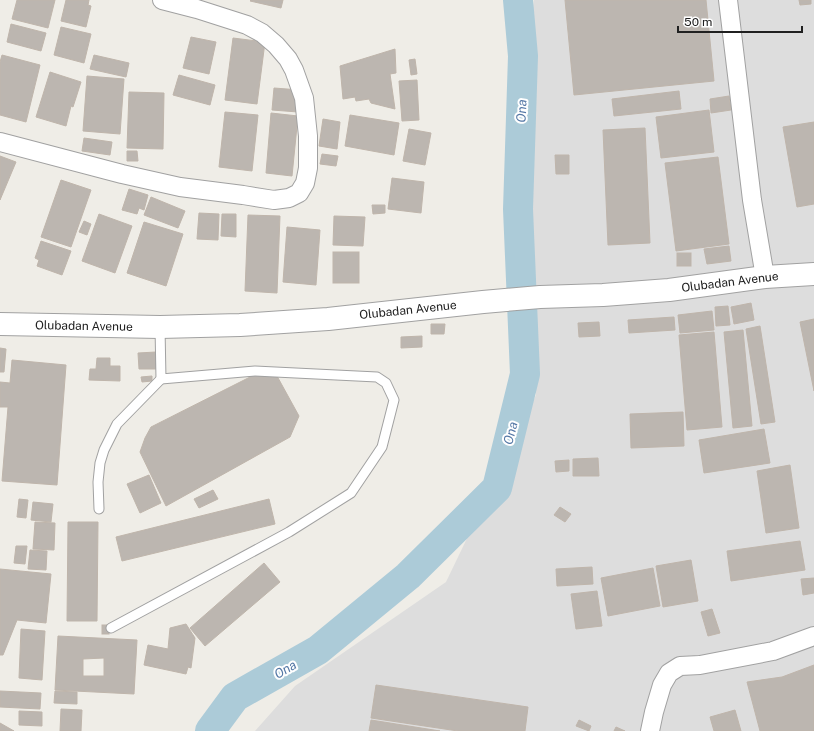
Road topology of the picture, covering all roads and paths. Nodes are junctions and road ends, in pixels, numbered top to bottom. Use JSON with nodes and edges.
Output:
{"nodes":[{"id":1,"x":162,"y":0,"type":"edge"},
{"id":2,"x":728,"y":0,"type":"edge"},
{"id":3,"x":0,"y":142,"type":"edge"},
{"id":4,"x":814,"y":274,"type":"edge"},
{"id":5,"x":765,"y":277,"type":"junction"},
{"id":6,"x":0,"y":324,"type":"edge"},
{"id":7,"x":160,"y":327,"type":"junction"},
{"id":8,"x":161,"y":379,"type":"junction"},
{"id":9,"x":99,"y":508,"type":"dead end"},
{"id":10,"x":111,"y":628,"type":"dead end"},
{"id":11,"x":814,"y":636,"type":"edge"},
{"id":12,"x":650,"y":731,"type":"edge"}],
"edges":[{"from":1,"to":3,"type":"street"},
{"from":2,"to":5,"type":"street"},
{"from":4,"to":5,"type":"street","name":"Olubadan Avenue"},
{"from":5,"to":7,"type":"street","name":"Olubadan Avenue"},
{"from":6,"to":7,"type":"street","name":"Olubadan Avenue"},
{"from":7,"to":8,"type":"lane"},
{"from":8,"to":9,"type":"lane"},
{"from":8,"to":10,"type":"lane"},
{"from":11,"to":12,"type":"street"}]}
